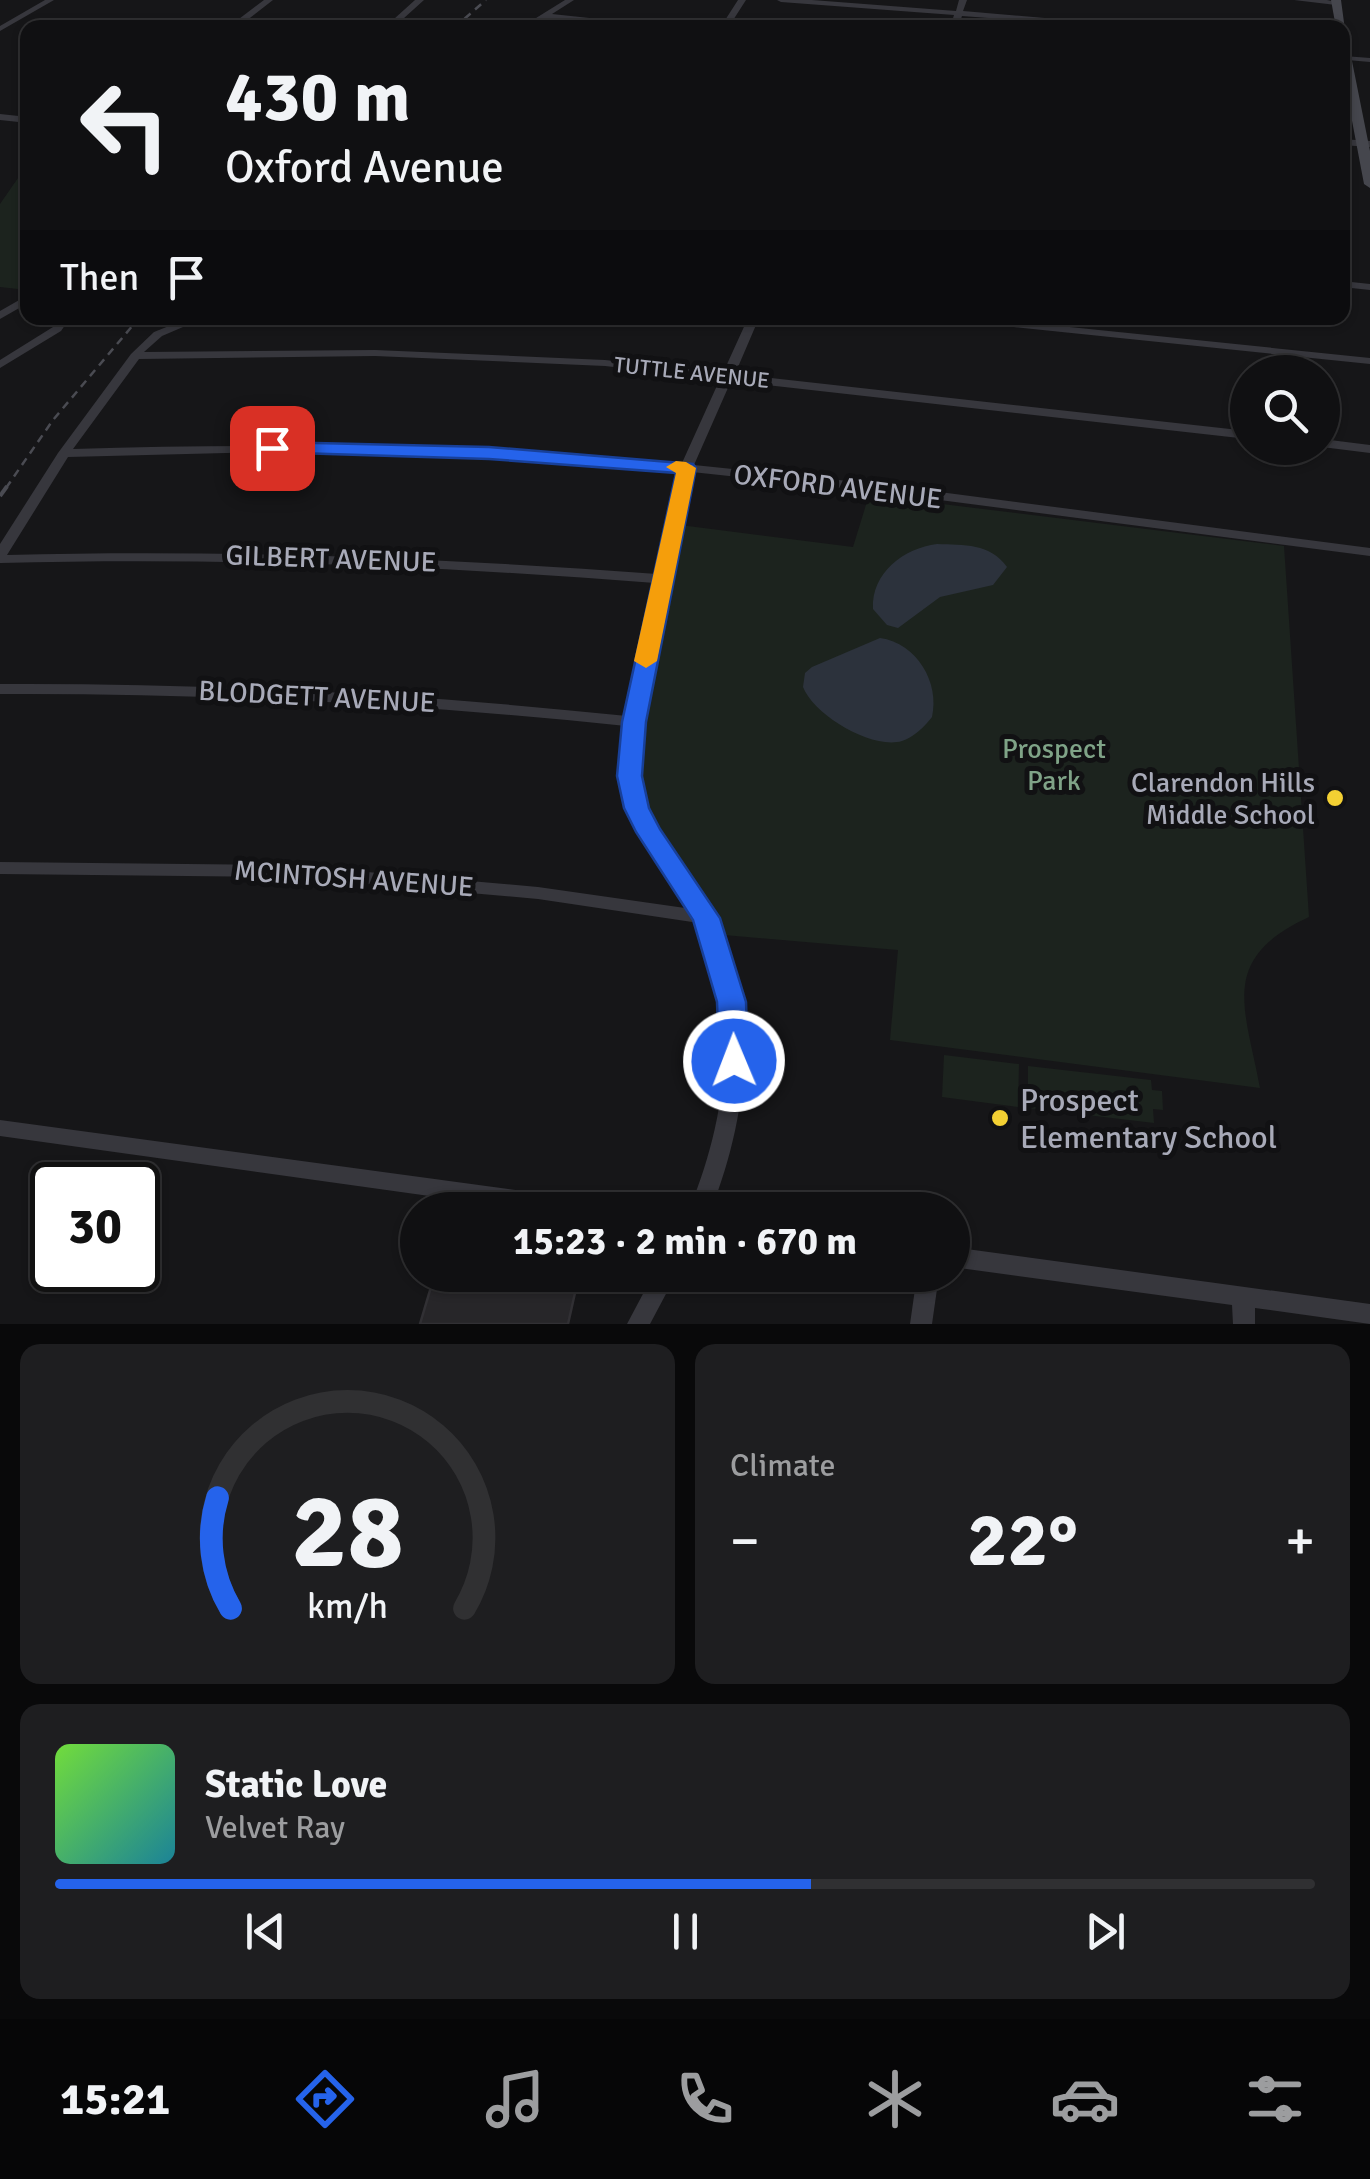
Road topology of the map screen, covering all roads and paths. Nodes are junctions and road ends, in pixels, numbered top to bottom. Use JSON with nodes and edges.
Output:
{"nodes":[{"id":1,"x":50,"y":0,"type":"edge"},
{"id":2,"x":270,"y":0,"type":"edge"},
{"id":3,"x":420,"y":0,"type":"edge"},
{"id":4,"x":781,"y":0,"type":"edge"},
{"id":5,"x":964,"y":0,"type":"edge"},
{"id":6,"x":1298,"y":0,"type":"edge"},
{"id":7,"x":568,"y":1,"type":"edge"},
{"id":8,"x":1336,"y":1,"type":"edge"},
{"id":9,"x":959,"y":13,"type":"junction"},
{"id":10,"x":547,"y":16,"type":"junction"},
{"id":11,"x":243,"y":20,"type":"edge"},
{"id":12,"x":397,"y":20,"type":"edge"},
{"id":13,"x":539,"y":20,"type":"edge"},
{"id":14,"x":591,"y":20,"type":"edge"},
{"id":15,"x":957,"y":20,"type":"edge"},
{"id":16,"x":1051,"y":20,"type":"edge"},
{"id":17,"x":0,"y":29,"type":"edge"},
{"id":18,"x":14,"y":30,"type":"dead end"},
{"id":19,"x":1350,"y":72,"type":"edge"},
{"id":20,"x":1366,"y":144,"type":"edge"},
{"id":21,"x":1370,"y":184,"type":"edge"},
{"id":22,"x":59,"y":325,"type":"edge"},
{"id":23,"x":180,"y":325,"type":"edge"},
{"id":24,"x":751,"y":325,"type":"edge"},
{"id":25,"x":1021,"y":325,"type":"edge"},
{"id":26,"x":134,"y":356,"type":"junction"},
{"id":27,"x":1370,"y":362,"type":"edge"},
{"id":28,"x":0,"y":366,"type":"edge"},
{"id":29,"x":728,"y":375,"type":"junction"},
{"id":30,"x":1230,"y":433,"type":"edge"},
{"id":31,"x":1340,"y":446,"type":"edge"},
{"id":32,"x":1370,"y":449,"type":"edge"},
{"id":33,"x":64,"y":453,"type":"junction"},
{"id":34,"x":686,"y":468,"type":"junction"},
{"id":35,"x":1370,"y":552,"type":"edge"},
{"id":36,"x":0,"y":557,"type":"edge"},
{"id":37,"x":662,"y":578,"type":"junction"},
{"id":38,"x":0,"y":689,"type":"edge"},
{"id":39,"x":634,"y":722,"type":"junction"},
{"id":40,"x":0,"y":868,"type":"edge"},
{"id":41,"x":706,"y":918,"type":"junction"},
{"id":42,"x":0,"y":1128,"type":"edge"},
{"id":43,"x":465,"y":1192,"type":"edge"},
{"id":44,"x":706,"y":1192,"type":"edge"},
{"id":45,"x":970,"y":1260,"type":"edge"},
{"id":46,"x":656,"y":1292,"type":"edge"},
{"id":47,"x":926,"y":1292,"type":"edge"},
{"id":48,"x":1243,"y":1298,"type":"junction"},
{"id":49,"x":1370,"y":1314,"type":"edge"},
{"id":50,"x":638,"y":1324,"type":"edge"},
{"id":51,"x":921,"y":1324,"type":"edge"},
{"id":52,"x":1244,"y":1324,"type":"edge"}],
"edges":[{"from":1,"to":17,"type":"street"},
{"from":2,"to":11,"type":"street"},
{"from":3,"to":12,"type":"street"},
{"from":4,"to":9,"type":"street"},
{"from":5,"to":9,"type":"street"},
{"from":6,"to":8,"type":"street"},
{"from":7,"to":10,"type":"street"},
{"from":9,"to":15,"type":"street"},
{"from":9,"to":16,"type":"street"},
{"from":10,"to":13,"type":"street"},
{"from":10,"to":14,"type":"street"},
{"from":17,"to":18,"type":"street"},
{"from":19,"to":20,"type":"main road"},
{"from":20,"to":21,"type":"main road"},
{"from":22,"to":28,"type":"street"},
{"from":23,"to":26,"type":"street"},
{"from":24,"to":29,"type":"street"},
{"from":25,"to":27,"type":"street"},
{"from":26,"to":29,"type":"street","name":"TUTTLE AVENUE"},
{"from":26,"to":33,"type":"street"},
{"from":29,"to":30,"type":"street","name":"TUTTLE AVENUE"},
{"from":29,"to":34,"type":"street"},
{"from":31,"to":32,"type":"street"},
{"from":33,"to":34,"type":"street","name":"OXFORD AVENUE"},
{"from":33,"to":36,"type":"street"},
{"from":34,"to":35,"type":"street","name":"OXFORD AVENUE"},
{"from":34,"to":37,"type":"street"},
{"from":36,"to":37,"type":"street","name":"GILBERT AVENUE"},
{"from":37,"to":39,"type":"street"},
{"from":38,"to":39,"type":"street","name":"BLODGETT AVENUE"},
{"from":39,"to":41,"type":"street"},
{"from":40,"to":41,"type":"street","name":"MCINTOSH AVENUE"},
{"from":41,"to":44,"type":"street"},
{"from":42,"to":43,"type":"street"},
{"from":45,"to":48,"type":"street"},
{"from":46,"to":50,"type":"street"},
{"from":47,"to":51,"type":"street"},
{"from":48,"to":49,"type":"street"},
{"from":48,"to":52,"type":"street"}]}
